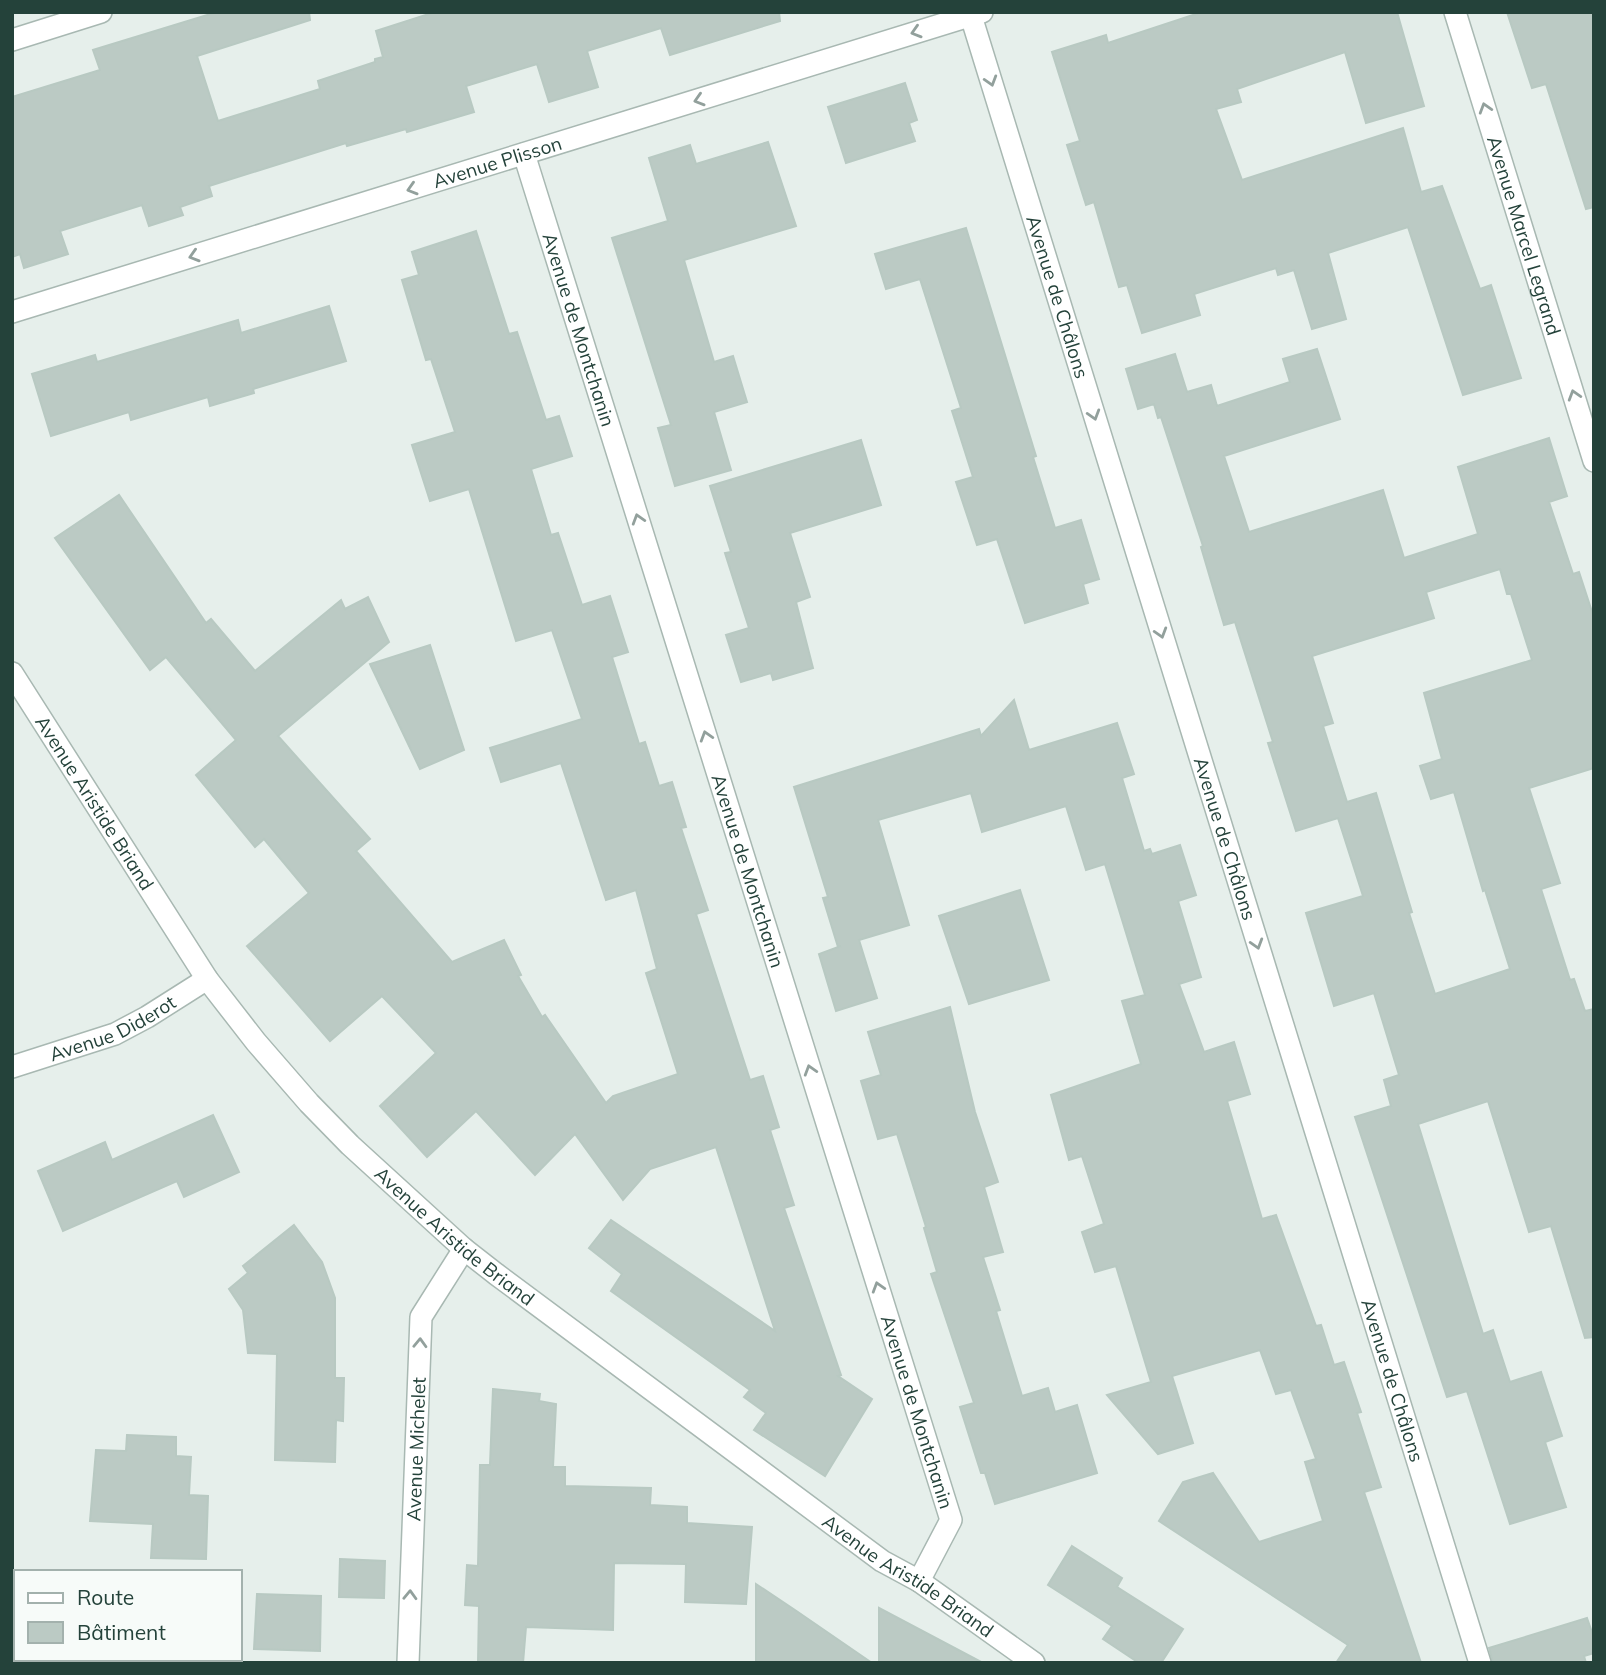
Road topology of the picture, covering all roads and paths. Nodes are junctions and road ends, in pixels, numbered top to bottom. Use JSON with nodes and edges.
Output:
{"nodes":[{"id":1,"x":101,"y":12,"type":"edge"},
{"id":2,"x":1455,"y":12,"type":"edge"},
{"id":3,"x":976,"y":14,"type":"edge"},
{"id":4,"x":12,"y":40,"type":"edge"},
{"id":5,"x":524,"y":154,"type":"junction"},
{"id":6,"x":12,"y":312,"type":"edge"},
{"id":7,"x":1594,"y":461,"type":"edge"},
{"id":8,"x":12,"y":673,"type":"edge"},
{"id":9,"x":207,"y":979,"type":"junction"},
{"id":10,"x":12,"y":1067,"type":"edge"},
{"id":11,"x":464,"y":1250,"type":"junction"},
{"id":12,"x":919,"y":1581,"type":"junction"},
{"id":13,"x":1008,"y":1655,"type":"edge"},
{"id":14,"x":408,"y":1663,"type":"edge"},
{"id":15,"x":1034,"y":1663,"type":"edge"},
{"id":16,"x":1480,"y":1663,"type":"edge"}],
"edges":[{"from":1,"to":4,"type":"street"},
{"from":7,"to":2,"type":"street","name":"Avenue Marcel Legrand","one_way":true},
{"from":3,"to":5,"type":"street","name":"Avenue Plisson","one_way":true},
{"from":3,"to":16,"type":"street","name":"Avenue de Châlons","one_way":true},
{"from":5,"to":6,"type":"street","name":"Avenue Plisson","one_way":true},
{"from":12,"to":5,"type":"street","name":"Avenue de Montchanin","one_way":true},
{"from":8,"to":9,"type":"street","name":"Avenue Aristide Briand"},
{"from":9,"to":10,"type":"street","name":"Avenue Diderot"},
{"from":9,"to":11,"type":"street","name":"Avenue Aristide Briand"},
{"from":11,"to":12,"type":"street","name":"Avenue Aristide Briand"},
{"from":14,"to":11,"type":"street","name":"Avenue Michelet","one_way":true},
{"from":12,"to":13,"type":"street","name":"Avenue Aristide Briand"},
{"from":13,"to":15,"type":"street","name":"Avenue Aristide Briand"}]}
